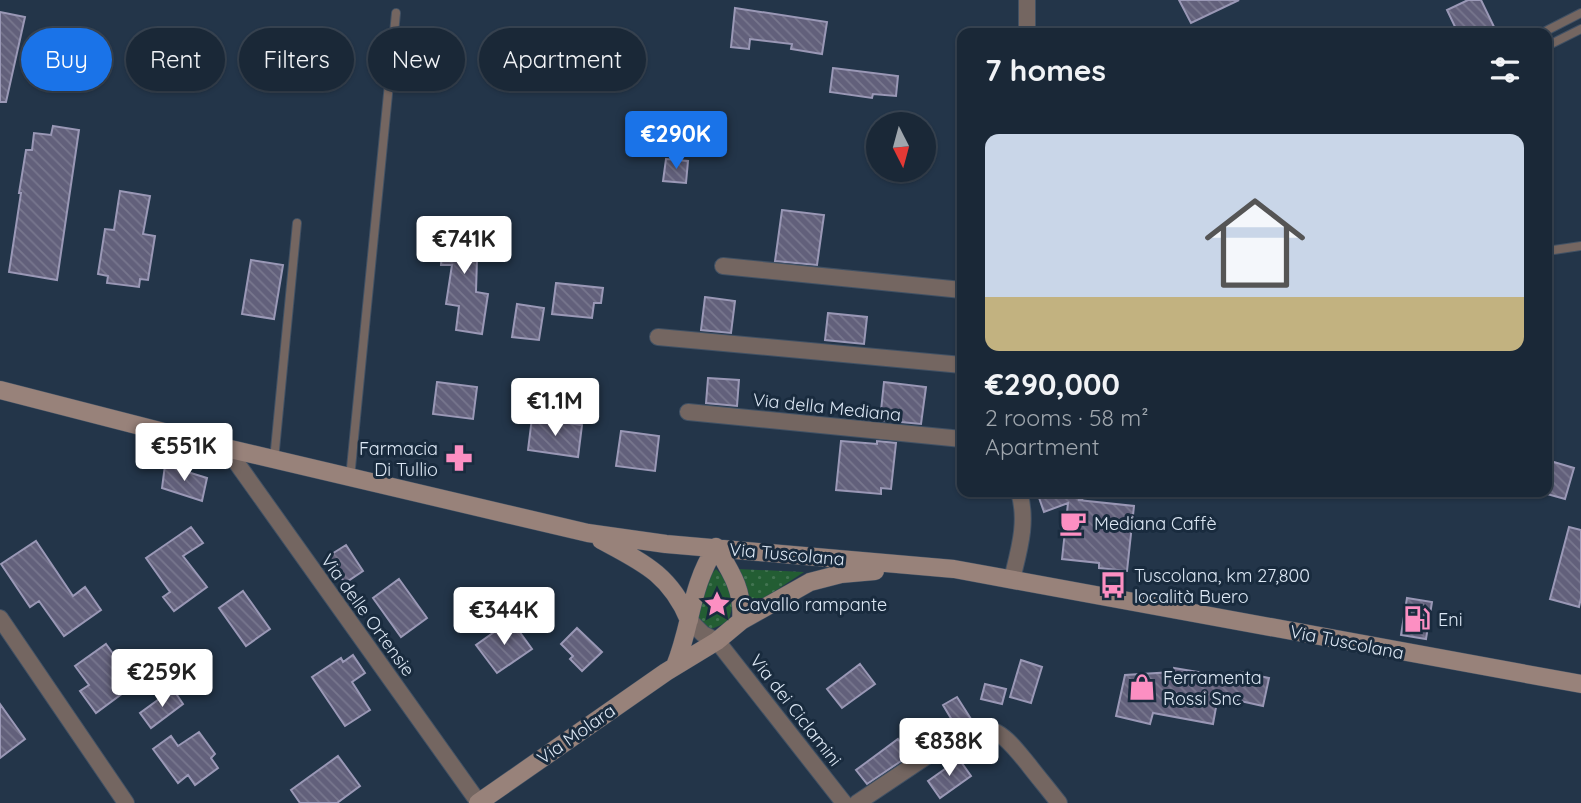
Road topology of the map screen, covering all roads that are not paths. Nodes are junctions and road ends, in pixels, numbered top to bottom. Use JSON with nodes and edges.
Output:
{"nodes":[{"id":1,"x":1027,"y":0,"type":"edge"},
{"id":2,"x":396,"y":13,"type":"dead end"},
{"id":3,"x":1581,"y":13,"type":"edge"},
{"id":4,"x":1027,"y":28,"type":"edge"},
{"id":5,"x":1552,"y":28,"type":"edge"},
{"id":6,"x":1581,"y":29,"type":"edge"},
{"id":7,"x":1552,"y":44,"type":"edge"},
{"id":8,"x":297,"y":223,"type":"dead end"},
{"id":9,"x":1581,"y":246,"type":"edge"},
{"id":10,"x":1552,"y":250,"type":"edge"},
{"id":11,"x":723,"y":266,"type":"dead end"},
{"id":12,"x":957,"y":289,"type":"edge"},
{"id":13,"x":658,"y":337,"type":"dead end"},
{"id":14,"x":957,"y":365,"type":"edge"},
{"id":15,"x":0,"y":390,"type":"edge"},
{"id":16,"x":688,"y":412,"type":"dead end"},
{"id":17,"x":957,"y":439,"type":"edge"},
{"id":18,"x":226,"y":448,"type":"junction"},
{"id":19,"x":274,"y":460,"type":"junction"},
{"id":20,"x":350,"y":478,"type":"junction"},
{"id":21,"x":1020,"y":497,"type":"edge"},
{"id":22,"x":588,"y":533,"type":"junction"},
{"id":23,"x":716,"y":548,"type":"junction"},
{"id":24,"x":954,"y":569,"type":"junction"},
{"id":25,"x":1012,"y":579,"type":"junction"},
{"id":26,"x":0,"y":618,"type":"edge"},
{"id":27,"x":689,"y":620,"type":"junction"},
{"id":28,"x":741,"y":621,"type":"junction"},
{"id":29,"x":717,"y":641,"type":"junction"},
{"id":30,"x":675,"y":666,"type":"junction"},
{"id":31,"x":1581,"y":684,"type":"edge"},
{"id":32,"x":126,"y":803,"type":"edge"},
{"id":33,"x":478,"y":803,"type":"edge"},
{"id":34,"x":844,"y":803,"type":"edge"},
{"id":35,"x":857,"y":803,"type":"edge"},
{"id":36,"x":1059,"y":803,"type":"edge"}],
"edges":[{"from":1,"to":4,"type":"street"},
{"from":2,"to":20,"type":"lane"},
{"from":3,"to":5,"type":"lane"},
{"from":6,"to":7,"type":"lane"},
{"from":8,"to":19,"type":"lane"},
{"from":9,"to":10,"type":"lane"},
{"from":11,"to":12,"type":"street"},
{"from":13,"to":14,"type":"street"},
{"from":15,"to":18,"type":"main road","name":"Via Tuscolana"},
{"from":16,"to":17,"type":"street","name":"Via della Mediana"},
{"from":18,"to":19,"type":"main road","name":"Via Tuscolana"},
{"from":18,"to":33,"type":"street","name":"Via delle Ortensie"},
{"from":19,"to":20,"type":"main road","name":"Via Tuscolana"},
{"from":20,"to":22,"type":"main road","name":"Via Tuscolana"},
{"from":21,"to":25,"type":"street"},
{"from":22,"to":23,"type":"main road","name":"Via Tuscolana"},
{"from":22,"to":27,"type":"main road"},
{"from":23,"to":24,"type":"main road","name":"Via Tuscolana"},
{"from":23,"to":27,"type":"main road"},
{"from":23,"to":28,"type":"main road"},
{"from":24,"to":25,"type":"main road","name":"Via Tuscolana"},
{"from":24,"to":28,"type":"main road","name":"Via Molara"},
{"from":25,"to":31,"type":"main road","name":"Via Tuscolana"},
{"from":26,"to":32,"type":"street"},
{"from":27,"to":29,"type":"street","name":"Via dei Ciclamini"},
{"from":27,"to":30,"type":"main road"},
{"from":28,"to":29,"type":"main road","name":"Via Molara"},
{"from":29,"to":30,"type":"main road","name":"Via Molara"},
{"from":29,"to":34,"type":"street","name":"Via dei Ciclamini"},
{"from":30,"to":33,"type":"main road","name":"Via Molara"},
{"from":35,"to":36,"type":"street"}]}
